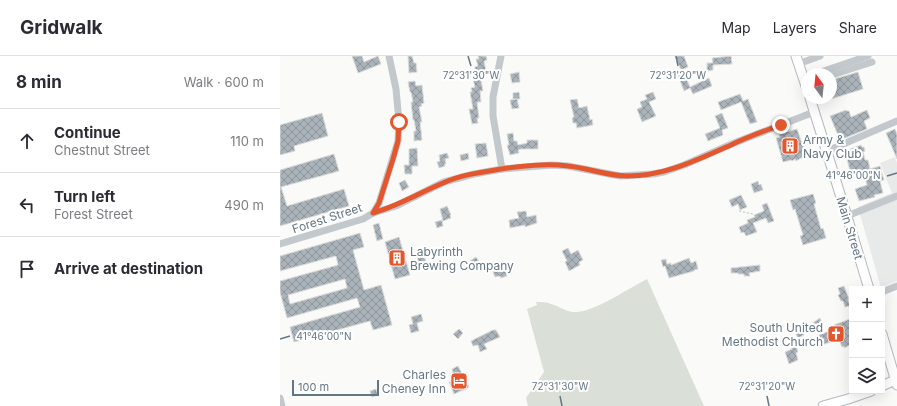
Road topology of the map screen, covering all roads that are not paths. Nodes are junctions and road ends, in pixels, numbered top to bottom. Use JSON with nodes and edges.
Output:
{"nodes":[{"id":1,"x":389,"y":56,"type":"edge"},
{"id":2,"x":501,"y":56,"type":"edge"},
{"id":3,"x":820,"y":56,"type":"edge"},
{"id":4,"x":871,"y":59,"type":"edge"},
{"id":5,"x":797,"y":60,"type":"edge"},
{"id":6,"x":837,"y":68,"type":"edge"},
{"id":7,"x":801,"y":69,"type":"edge"},
{"id":8,"x":837,"y":71,"type":"edge"},
{"id":9,"x":812,"y":104,"type":"edge"},
{"id":10,"x":814,"y":112,"type":"junction"},
{"id":11,"x":897,"y":121,"type":"edge"},
{"id":12,"x":827,"y":151,"type":"junction"},
{"id":13,"x":502,"y":169,"type":"junction"},
{"id":14,"x":897,"y":196,"type":"edge"},
{"id":15,"x":373,"y":213,"type":"junction"},
{"id":16,"x":847,"y":216,"type":"junction"},
{"id":17,"x":280,"y":244,"type":"edge"},
{"id":18,"x":868,"y":286,"type":"edge"},
{"id":19,"x":897,"y":286,"type":"edge"},
{"id":20,"x":885,"y":291,"type":"edge"},
{"id":21,"x":885,"y":343,"type":"edge"},
{"id":22,"x":897,"y":381,"type":"edge"},
{"id":23,"x":885,"y":385,"type":"edge"},
{"id":24,"x":862,"y":394,"type":"edge"},
{"id":25,"x":280,"y":398,"type":"edge"},
{"id":26,"x":282,"y":406,"type":"edge"},
{"id":27,"x":823,"y":406,"type":"edge"}],
"edges":[{"from":1,"to":15,"type":"street"},
{"from":2,"to":13,"type":"street"},
{"from":3,"to":5,"type":"street"},
{"from":4,"to":6,"type":"street"},
{"from":4,"to":8,"type":"street"},
{"from":5,"to":7,"type":"main road"},
{"from":9,"to":10,"type":"main road","name":"Main Street"},
{"from":10,"to":12,"type":"main road","name":"Main Street"},
{"from":10,"to":13,"type":"street","name":"Forest Street"},
{"from":11,"to":12,"type":"street"},
{"from":12,"to":16,"type":"main road","name":"Main Street"},
{"from":13,"to":15,"type":"street","name":"Forest Street"},
{"from":14,"to":16,"type":"street"},
{"from":15,"to":17,"type":"street","name":"Forest Street"},
{"from":16,"to":18,"type":"main road","name":"Main Street"},
{"from":19,"to":20,"type":"street"},
{"from":21,"to":22,"type":"main road"},
{"from":22,"to":23,"type":"main road"},
{"from":24,"to":27,"type":"main road"},
{"from":25,"to":26,"type":"street"}]}
